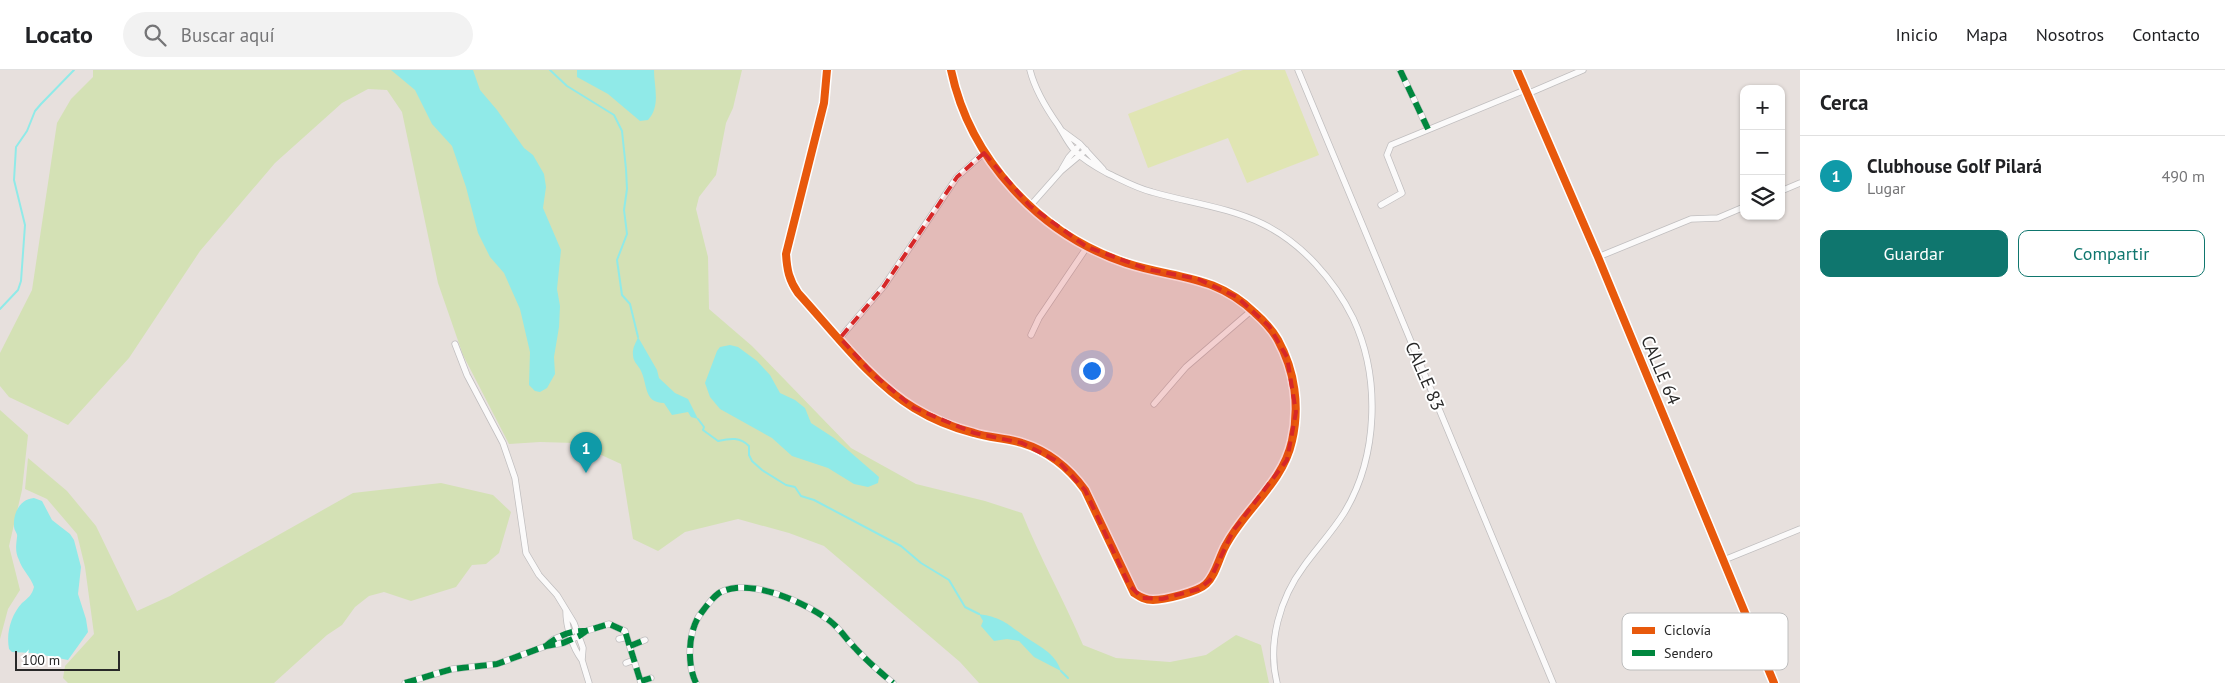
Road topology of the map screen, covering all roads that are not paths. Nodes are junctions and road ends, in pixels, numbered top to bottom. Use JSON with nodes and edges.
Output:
{"nodes":[{"id":1,"x":827,"y":70,"type":"edge"},
{"id":2,"x":951,"y":70,"type":"edge"},
{"id":3,"x":1030,"y":70,"type":"edge"},
{"id":4,"x":1298,"y":70,"type":"edge"},
{"id":5,"x":1400,"y":70,"type":"edge"},
{"id":6,"x":1517,"y":70,"type":"edge"},
{"id":7,"x":1583,"y":70,"type":"edge"},
{"id":8,"x":1526,"y":92,"type":"junction"},
{"id":9,"x":1428,"y":129,"type":"junction"},
{"id":10,"x":1060,"y":130,"type":"junction"},
{"id":11,"x":1080,"y":144,"type":"junction"},
{"id":12,"x":1086,"y":150,"type":"junction"},
{"id":13,"x":1074,"y":151,"type":"junction"},
{"id":14,"x":984,"y":153,"type":"junction"},
{"id":15,"x":1080,"y":156,"type":"junction"},
{"id":16,"x":1061,"y":171,"type":"junction"},
{"id":17,"x":1105,"y":171,"type":"junction"},
{"id":18,"x":1800,"y":183,"type":"edge"},
{"id":19,"x":1785,"y":189,"type":"edge"},
{"id":20,"x":1381,"y":205,"type":"dead end"},
{"id":21,"x":1030,"y":206,"type":"junction"},
{"id":22,"x":1740,"y":209,"type":"edge"},
{"id":23,"x":1087,"y":247,"type":"junction"},
{"id":24,"x":1598,"y":257,"type":"junction"},
{"id":25,"x":1252,"y":310,"type":"junction"},
{"id":26,"x":1031,"y":335,"type":"dead end"},
{"id":27,"x":840,"y":338,"type":"junction"},
{"id":28,"x":455,"y":344,"type":"dead end"},
{"id":29,"x":1154,"y":404,"type":"dead end"},
{"id":30,"x":1800,"y":529,"type":"edge"},
{"id":31,"x":1724,"y":560,"type":"junction"},
{"id":32,"x":566,"y":611,"type":"junction"},
{"id":33,"x":1746,"y":613,"type":"edge"},
{"id":34,"x":570,"y":632,"type":"junction"},
{"id":35,"x":578,"y":633,"type":"junction"},
{"id":36,"x":628,"y":637,"type":"junction"},
{"id":37,"x":572,"y":639,"type":"junction"},
{"id":38,"x":619,"y":639,"type":"dead end"},
{"id":39,"x":645,"y":640,"type":"dead end"},
{"id":40,"x":546,"y":646,"type":"junction"},
{"id":41,"x":630,"y":646,"type":"junction"},
{"id":42,"x":582,"y":660,"type":"junction"},
{"id":43,"x":634,"y":660,"type":"junction"},
{"id":44,"x":626,"y":663,"type":"dead end"},
{"id":45,"x":1769,"y":670,"type":"edge"},
{"id":46,"x":651,"y":678,"type":"dead end"},
{"id":47,"x":418,"y":681,"type":"edge"},
{"id":48,"x":641,"y":682,"type":"edge"},
{"id":49,"x":405,"y":683,"type":"edge"},
{"id":50,"x":589,"y":683,"type":"edge"},
{"id":51,"x":696,"y":683,"type":"edge"},
{"id":52,"x":893,"y":683,"type":"edge"},
{"id":53,"x":1277,"y":683,"type":"edge"},
{"id":54,"x":1552,"y":683,"type":"edge"},
{"id":55,"x":1774,"y":683,"type":"edge"}],
"edges":[{"from":1,"to":27,"type":"street"},
{"from":2,"to":14,"type":"street"},
{"from":3,"to":10,"type":"street"},
{"from":4,"to":54,"type":"street","name":"CALLE 83"},
{"from":5,"to":9,"type":"street"},
{"from":6,"to":8,"type":"street","name":"CALLE 64"},
{"from":7,"to":8,"type":"street"},
{"from":8,"to":9,"type":"street"},
{"from":8,"to":24,"type":"street","name":"CALLE 64"},
{"from":9,"to":20,"type":"street"},
{"from":10,"to":11,"type":"street"},
{"from":10,"to":13,"type":"street"},
{"from":11,"to":12,"type":"street"},
{"from":11,"to":13,"type":"street"},
{"from":12,"to":15,"type":"street"},
{"from":12,"to":17,"type":"street"},
{"from":13,"to":15,"type":"street"},
{"from":13,"to":16,"type":"street"},
{"from":14,"to":21,"type":"street"},
{"from":14,"to":27,"type":"street"},
{"from":15,"to":16,"type":"street"},
{"from":15,"to":17,"type":"street"},
{"from":16,"to":21,"type":"street"},
{"from":17,"to":53,"type":"street"},
{"from":18,"to":19,"type":"street"},
{"from":21,"to":23,"type":"street"},
{"from":22,"to":24,"type":"street"},
{"from":23,"to":25,"type":"street"},
{"from":23,"to":26,"type":"street"},
{"from":24,"to":31,"type":"street","name":"CALLE 64"},
{"from":25,"to":27,"type":"street"},
{"from":25,"to":29,"type":"street"},
{"from":28,"to":32,"type":"street"},
{"from":30,"to":31,"type":"street"},
{"from":31,"to":33,"type":"street","name":"CALLE 64"},
{"from":32,"to":34,"type":"street"},
{"from":32,"to":35,"type":"street"},
{"from":34,"to":35,"type":"street"},
{"from":34,"to":37,"type":"street"},
{"from":34,"to":40,"type":"street"},
{"from":35,"to":36,"type":"street"},
{"from":35,"to":37,"type":"street"},
{"from":35,"to":42,"type":"street"},
{"from":36,"to":38,"type":"street"},
{"from":36,"to":41,"type":"street"},
{"from":37,"to":40,"type":"street"},
{"from":37,"to":42,"type":"street"},
{"from":39,"to":41,"type":"street"},
{"from":40,"to":47,"type":"street"},
{"from":41,"to":43,"type":"street"},
{"from":42,"to":50,"type":"street"},
{"from":43,"to":44,"type":"street"},
{"from":43,"to":48,"type":"street"},
{"from":45,"to":55,"type":"street","name":"CALLE 64"},
{"from":46,"to":48,"type":"street"},
{"from":47,"to":49,"type":"street"},
{"from":51,"to":52,"type":"street"}]}
